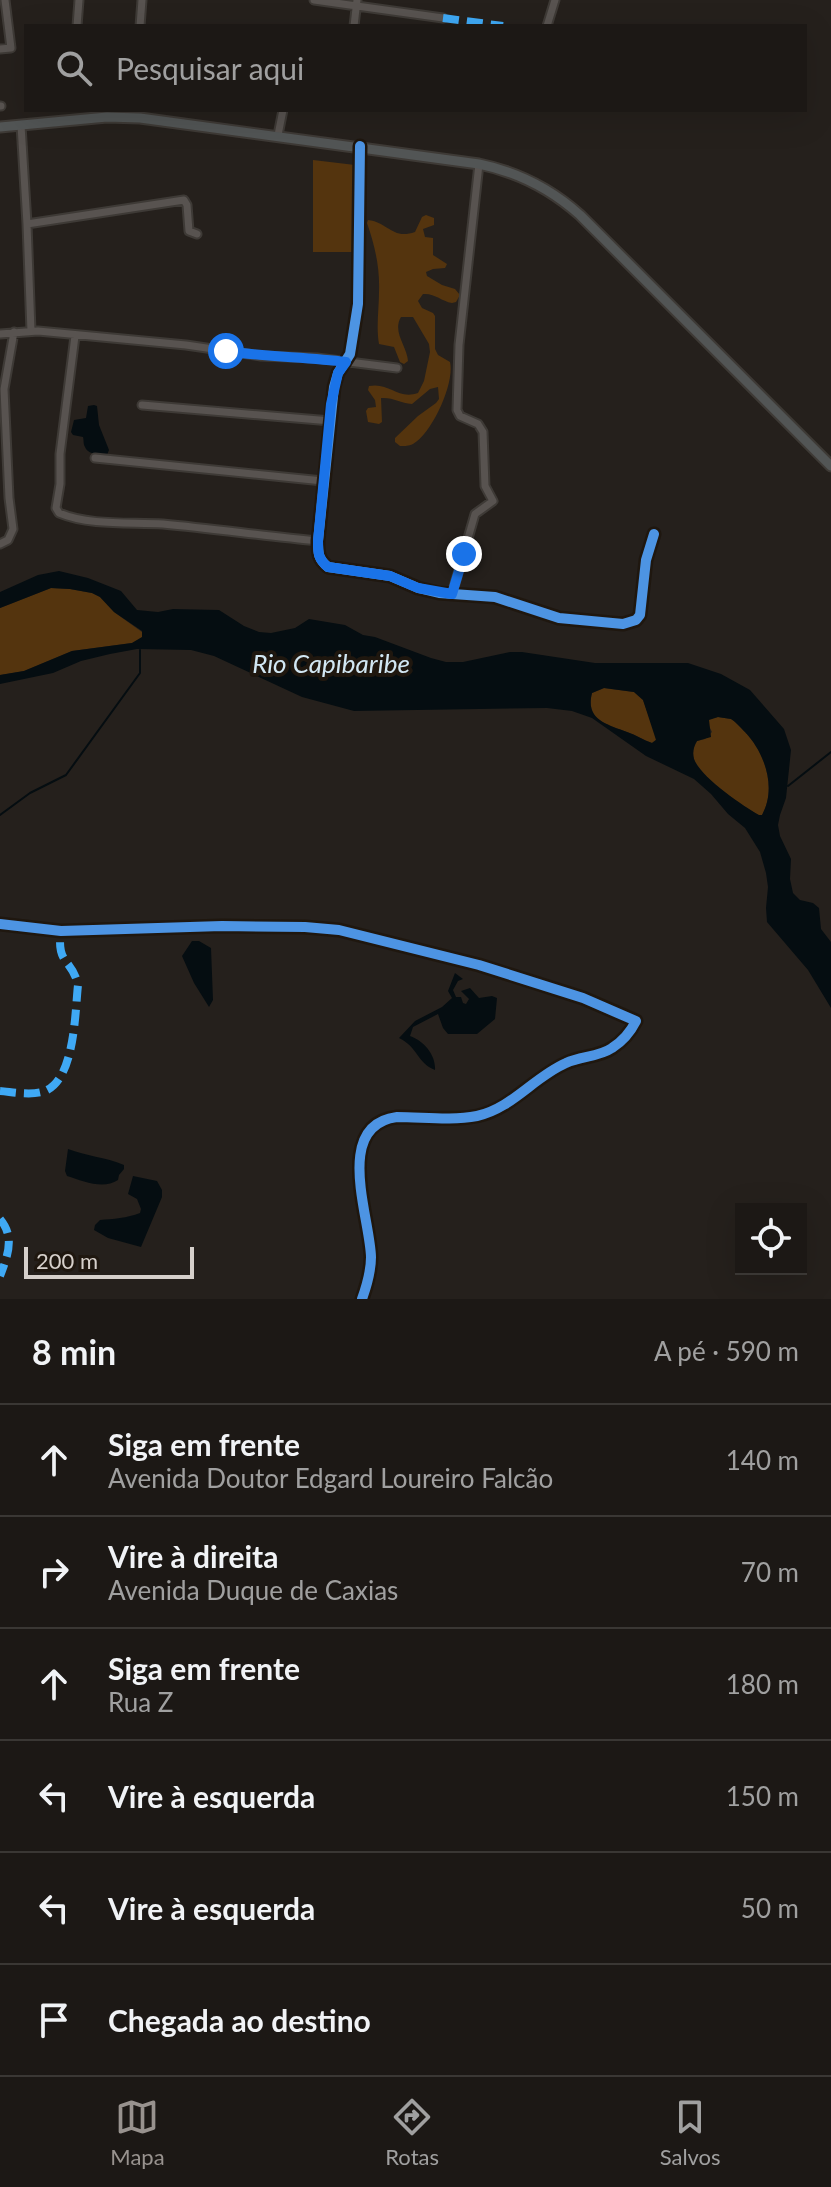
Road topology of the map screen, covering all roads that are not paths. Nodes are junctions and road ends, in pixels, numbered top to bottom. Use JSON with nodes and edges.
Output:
{"nodes":[{"id":1,"x":5,"y":0,"type":"edge"},
{"id":2,"x":79,"y":0,"type":"edge"},
{"id":3,"x":142,"y":0,"type":"edge"},
{"id":4,"x":314,"y":0,"type":"edge"},
{"id":5,"x":555,"y":0,"type":"edge"},
{"id":6,"x":357,"y":3,"type":"edge"},
{"id":7,"x":443,"y":18,"type":"dead end"},
{"id":8,"x":77,"y":24,"type":"edge"},
{"id":9,"x":140,"y":24,"type":"edge"},
{"id":10,"x":354,"y":24,"type":"edge"},
{"id":11,"x":548,"y":24,"type":"edge"},
{"id":12,"x":0,"y":49,"type":"edge"},
{"id":13,"x":283,"y":112,"type":"edge"},
{"id":14,"x":66,"y":115,"type":"edge"},
{"id":15,"x":21,"y":125,"type":"junction"},
{"id":16,"x":0,"y":127,"type":"edge"},
{"id":17,"x":278,"y":135,"type":"junction"},
{"id":18,"x":360,"y":146,"type":"junction"},
{"id":19,"x":479,"y":164,"type":"junction"},
{"id":20,"x":27,"y":224,"type":"junction"},
{"id":21,"x":197,"y":234,"type":"dead end"},
{"id":22,"x":31,"y":331,"type":"junction"},
{"id":23,"x":14,"y":332,"type":"junction"},
{"id":24,"x":0,"y":334,"type":"edge"},
{"id":25,"x":75,"y":336,"type":"junction"},
{"id":26,"x":346,"y":362,"type":"junction"},
{"id":27,"x":397,"y":368,"type":"dead end"},
{"id":28,"x":3,"y":375,"type":"edge"},
{"id":29,"x":142,"y":405,"type":"dead end"},
{"id":30,"x":331,"y":421,"type":"junction"},
{"id":31,"x":4,"y":440,"type":"edge"},
{"id":32,"x":95,"y":458,"type":"dead end"},
{"id":33,"x":831,"y":466,"type":"edge"},
{"id":34,"x":323,"y":481,"type":"junction"},
{"id":35,"x":4,"y":498,"type":"edge"},
{"id":36,"x":654,"y":534,"type":"dead end"},
{"id":37,"x":318,"y":541,"type":"junction"},
{"id":38,"x":4,"y":542,"type":"edge"},
{"id":39,"x":452,"y":594,"type":"junction"},
{"id":40,"x":0,"y":924,"type":"edge"},
{"id":41,"x":362,"y":1299,"type":"edge"}],
"edges":[{"from":1,"to":12,"type":"street"},
{"from":2,"to":8,"type":"street"},
{"from":3,"to":9,"type":"street"},
{"from":4,"to":6,"type":"street"},
{"from":5,"to":11,"type":"street"},
{"from":6,"to":7,"type":"street"},
{"from":6,"to":10,"type":"street"},
{"from":13,"to":17,"type":"street"},
{"from":14,"to":15,"type":"main road"},
{"from":14,"to":17,"type":"main road"},
{"from":15,"to":16,"type":"main road"},
{"from":15,"to":20,"type":"street"},
{"from":17,"to":18,"type":"main road"},
{"from":18,"to":19,"type":"main road"},
{"from":18,"to":26,"type":"street"},
{"from":19,"to":33,"type":"main road"},
{"from":19,"to":39,"type":"street"},
{"from":20,"to":21,"type":"street"},
{"from":20,"to":22,"type":"street"},
{"from":22,"to":23,"type":"street"},
{"from":22,"to":25,"type":"street"},
{"from":23,"to":24,"type":"street"},
{"from":23,"to":28,"type":"street"},
{"from":25,"to":26,"type":"street"},
{"from":25,"to":37,"type":"street"},
{"from":26,"to":27,"type":"street"},
{"from":26,"to":30,"type":"street"},
{"from":28,"to":31,"type":"street"},
{"from":29,"to":30,"type":"street"},
{"from":30,"to":34,"type":"street"},
{"from":31,"to":35,"type":"street"},
{"from":32,"to":34,"type":"street"},
{"from":34,"to":37,"type":"street"},
{"from":35,"to":38,"type":"street"},
{"from":36,"to":39,"type":"street"},
{"from":37,"to":39,"type":"street"},
{"from":40,"to":41,"type":"street"}]}
